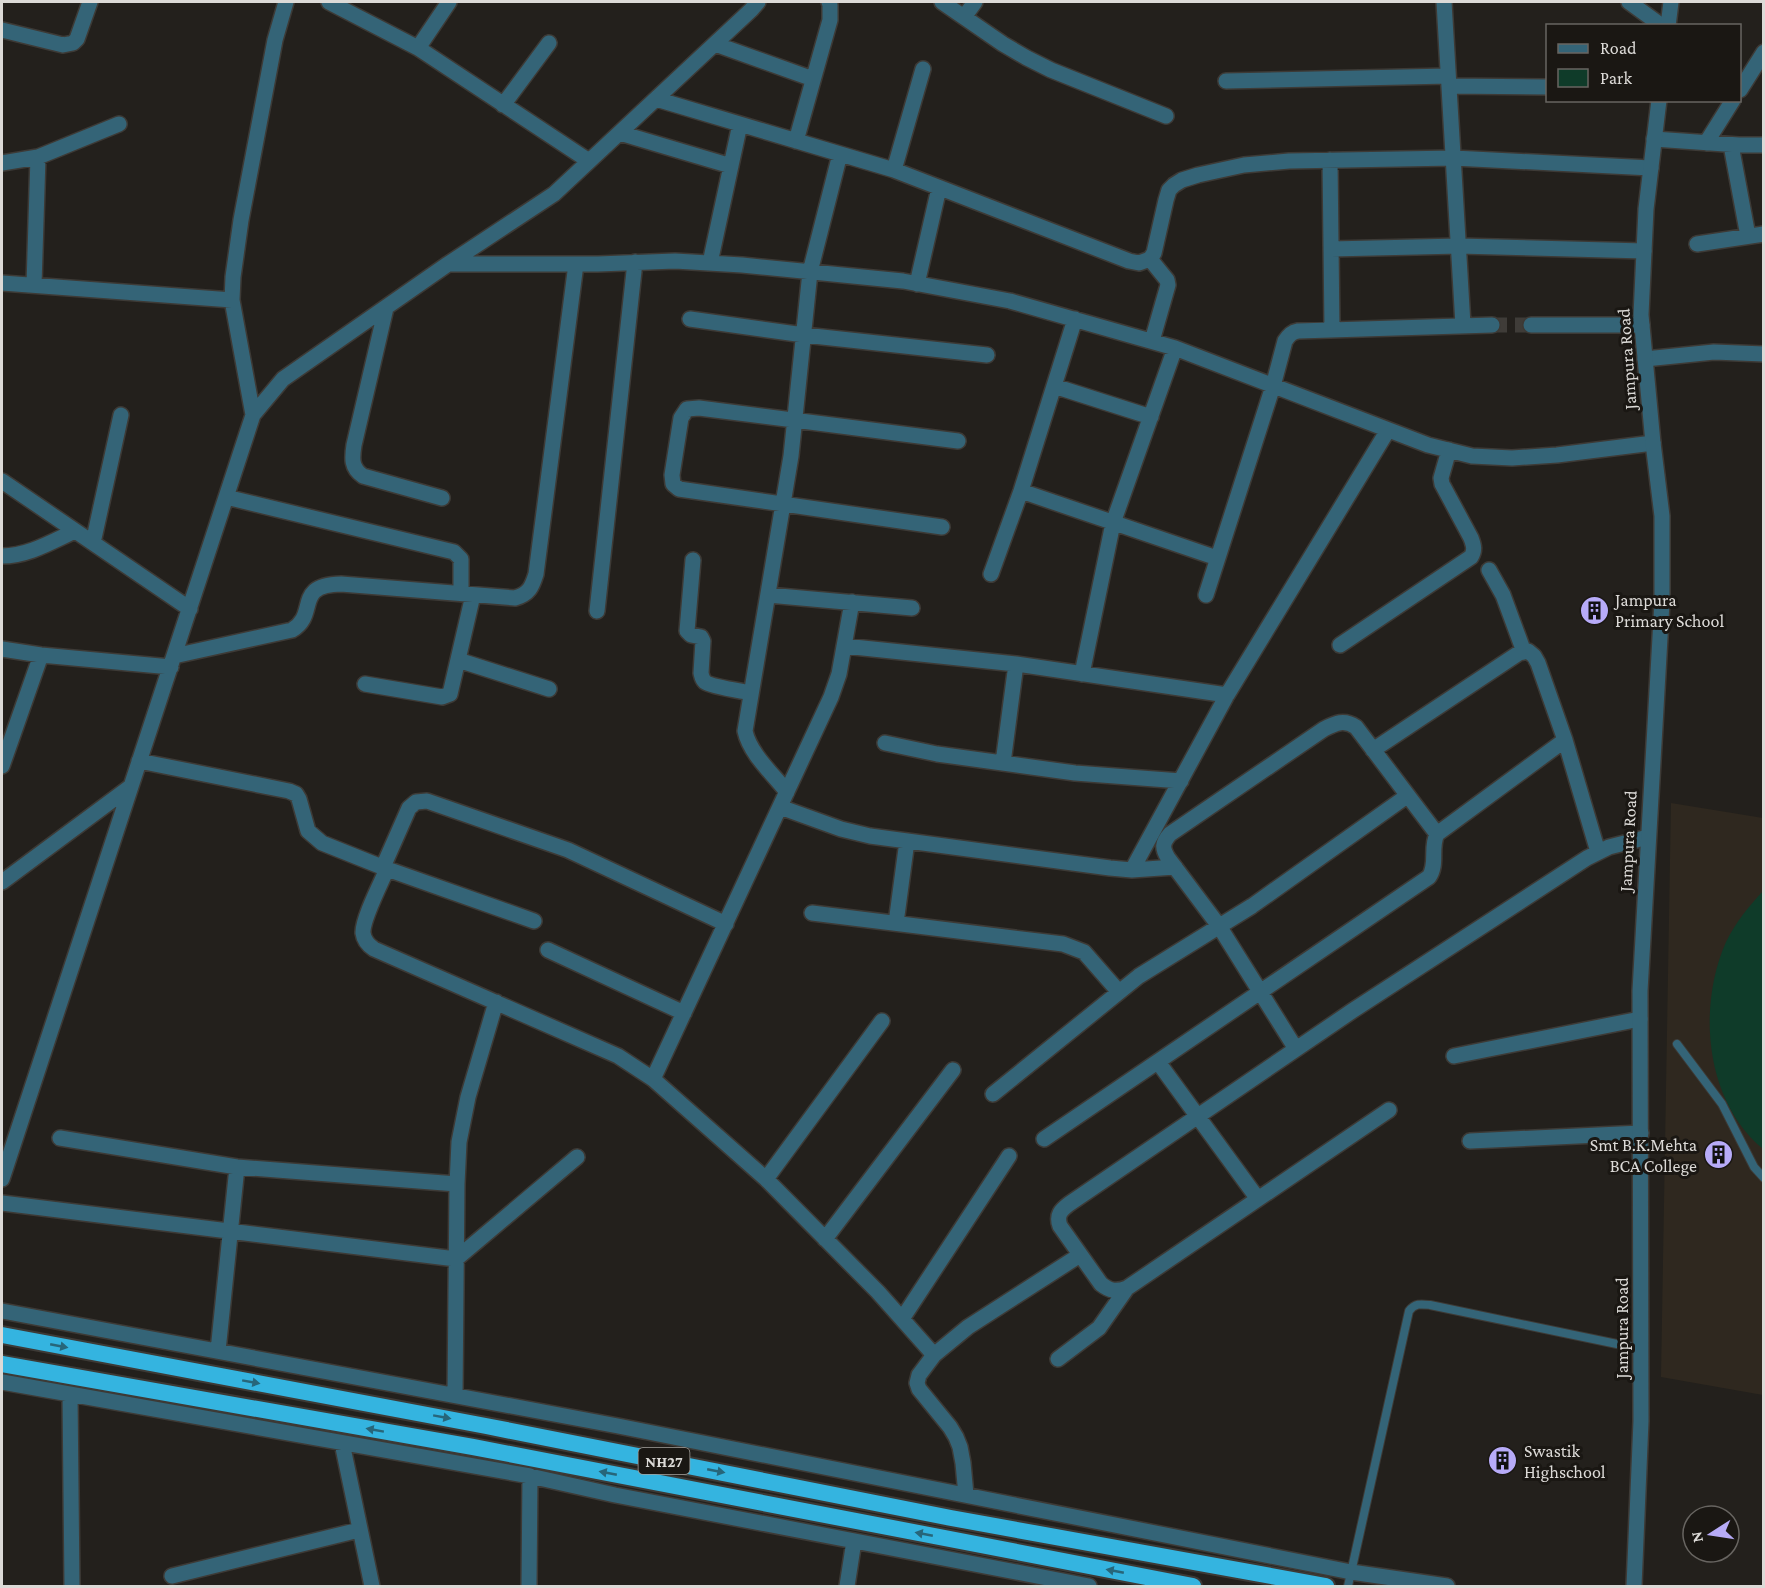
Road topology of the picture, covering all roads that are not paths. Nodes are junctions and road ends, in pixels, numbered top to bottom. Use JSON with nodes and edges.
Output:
{"nodes":[{"id":1,"x":90,"y":2,"type":"edge"},
{"id":2,"x":286,"y":2,"type":"edge"},
{"id":3,"x":329,"y":2,"type":"edge"},
{"id":4,"x":449,"y":2,"type":"edge"},
{"id":5,"x":758,"y":2,"type":"edge"},
{"id":6,"x":828,"y":2,"type":"edge"},
{"id":7,"x":942,"y":2,"type":"edge"},
{"id":8,"x":975,"y":2,"type":"edge"},
{"id":9,"x":1444,"y":2,"type":"edge"},
{"id":10,"x":1629,"y":2,"type":"edge"},
{"id":11,"x":1671,"y":2,"type":"edge"},
{"id":12,"x":964,"y":17,"type":"junction"},
{"id":13,"x":1659,"y":24,"type":"edge"},
{"id":14,"x":1668,"y":24,"type":"edge"},
{"id":15,"x":2,"y":30,"type":"edge"},
{"id":16,"x":549,"y":43,"type":"dead end"},
{"id":17,"x":715,"y":44,"type":"junction"},
{"id":18,"x":418,"y":48,"type":"junction"},
{"id":19,"x":1764,"y":52,"type":"edge"},
{"id":20,"x":923,"y":69,"type":"dead end"},
{"id":21,"x":813,"y":79,"type":"junction"},
{"id":22,"x":1226,"y":81,"type":"dead end"},
{"id":23,"x":1449,"y":81,"type":"junction"},
{"id":24,"x":1546,"y":87,"type":"edge"},
{"id":25,"x":1741,"y":88,"type":"edge"},
{"id":26,"x":656,"y":99,"type":"junction"},
{"id":27,"x":1659,"y":102,"type":"edge"},
{"id":28,"x":1732,"y":102,"type":"edge"},
{"id":29,"x":503,"y":105,"type":"junction"},
{"id":30,"x":1166,"y":116,"type":"dead end"},
{"id":31,"x":119,"y":124,"type":"dead end"},
{"id":32,"x":740,"y":124,"type":"junction"},
{"id":33,"x":620,"y":133,"type":"junction"},
{"id":34,"x":1654,"y":139,"type":"junction"},
{"id":35,"x":796,"y":141,"type":"junction"},
{"id":36,"x":1706,"y":143,"type":"junction"},
{"id":37,"x":1731,"y":145,"type":"junction"},
{"id":38,"x":1764,"y":145,"type":"edge"},
{"id":39,"x":840,"y":154,"type":"junction"},
{"id":40,"x":38,"y":157,"type":"junction"},
{"id":41,"x":1454,"y":158,"type":"junction"},
{"id":42,"x":1330,"y":160,"type":"junction"},
{"id":43,"x":589,"y":162,"type":"junction"},
{"id":44,"x":2,"y":163,"type":"edge"},
{"id":45,"x":731,"y":166,"type":"junction"},
{"id":46,"x":1651,"y":168,"type":"junction"},
{"id":47,"x":894,"y":170,"type":"junction"},
{"id":48,"x":939,"y":188,"type":"junction"},
{"id":49,"x":1764,"y":234,"type":"edge"},
{"id":50,"x":1748,"y":236,"type":"junction"},
{"id":51,"x":1697,"y":244,"type":"dead end"},
{"id":52,"x":1459,"y":246,"type":"junction"},
{"id":53,"x":1332,"y":249,"type":"junction"},
{"id":54,"x":1644,"y":251,"type":"junction"},
{"id":55,"x":1150,"y":259,"type":"junction"},
{"id":56,"x":635,"y":262,"type":"junction"},
{"id":57,"x":710,"y":263,"type":"junction"},
{"id":58,"x":448,"y":264,"type":"junction"},
{"id":59,"x":576,"y":264,"type":"junction"},
{"id":60,"x":810,"y":272,"type":"junction"},
{"id":61,"x":2,"y":283,"type":"edge"},
{"id":62,"x":917,"y":284,"type":"junction"},
{"id":63,"x":34,"y":285,"type":"junction"},
{"id":64,"x":232,"y":300,"type":"junction"},
{"id":65,"x":386,"y":308,"type":"junction"},
{"id":66,"x":1075,"y":318,"type":"junction"},
{"id":67,"x":690,"y":319,"type":"dead end"},
{"id":68,"x":1464,"y":325,"type":"junction"},
{"id":69,"x":1492,"y":325,"type":"tunnel mouth"},
{"id":70,"x":1531,"y":325,"type":"tunnel mouth"},
{"id":71,"x":1642,"y":325,"type":"junction"},
{"id":72,"x":1332,"y":329,"type":"junction"},
{"id":73,"x":804,"y":335,"type":"junction"},
{"id":74,"x":1152,"y":341,"type":"junction"},
{"id":75,"x":1175,"y":348,"type":"junction"},
{"id":76,"x":1764,"y":354,"type":"edge"},
{"id":77,"x":987,"y":355,"type":"dead end"},
{"id":78,"x":1645,"y":359,"type":"junction"},
{"id":79,"x":1054,"y":386,"type":"junction"},
{"id":80,"x":1273,"y":386,"type":"junction"},
{"id":81,"x":121,"y":415,"type":"dead end"},
{"id":82,"x":253,"y":415,"type":"junction"},
{"id":83,"x":1151,"y":417,"type":"junction"},
{"id":84,"x":795,"y":421,"type":"junction"},
{"id":85,"x":1388,"y":430,"type":"junction"},
{"id":86,"x":958,"y":441,"type":"dead end"},
{"id":87,"x":1653,"y":443,"type":"junction"},
{"id":88,"x":1449,"y":450,"type":"junction"},
{"id":89,"x":2,"y":481,"type":"edge"},
{"id":90,"x":1021,"y":491,"type":"junction"},
{"id":91,"x":226,"y":497,"type":"junction"},
{"id":92,"x":442,"y":498,"type":"dead end"},
{"id":93,"x":783,"y":504,"type":"junction"},
{"id":94,"x":1113,"y":523,"type":"junction"},
{"id":95,"x":942,"y":527,"type":"dead end"},
{"id":96,"x":75,"y":531,"type":"junction"},
{"id":97,"x":93,"y":543,"type":"junction"},
{"id":98,"x":2,"y":556,"type":"edge"},
{"id":99,"x":1217,"y":558,"type":"junction"},
{"id":100,"x":693,"y":560,"type":"dead end"},
{"id":101,"x":1489,"y":570,"type":"dead end"},
{"id":102,"x":991,"y":574,"type":"dead end"},
{"id":103,"x":467,"y":594,"type":"junction"},
{"id":104,"x":768,"y":595,"type":"junction"},
{"id":105,"x":1206,"y":595,"type":"dead end"},
{"id":106,"x":852,"y":602,"type":"junction"},
{"id":107,"x":912,"y":608,"type":"dead end"},
{"id":108,"x":190,"y":609,"type":"junction"},
{"id":109,"x":597,"y":611,"type":"dead end"},
{"id":110,"x":1340,"y":645,"type":"dead end"},
{"id":111,"x":844,"y":646,"type":"junction"},
{"id":112,"x":2,"y":649,"type":"edge"},
{"id":113,"x":1524,"y":652,"type":"junction"},
{"id":114,"x":41,"y":655,"type":"junction"},
{"id":115,"x":458,"y":660,"type":"junction"},
{"id":116,"x":173,"y":661,"type":"junction"},
{"id":117,"x":1016,"y":664,"type":"junction"},
{"id":118,"x":1083,"y":674,"type":"junction"},
{"id":119,"x":365,"y":684,"type":"dead end"},
{"id":120,"x":549,"y":689,"type":"dead end"},
{"id":121,"x":751,"y":693,"type":"junction"},
{"id":122,"x":1227,"y":696,"type":"junction"},
{"id":123,"x":1565,"y":740,"type":"junction"},
{"id":124,"x":885,"y":743,"type":"dead end"},
{"id":125,"x":1373,"y":750,"type":"junction"},
{"id":126,"x":139,"y":761,"type":"junction"},
{"id":127,"x":1003,"y":763,"type":"junction"},
{"id":128,"x":2,"y":766,"type":"edge"},
{"id":129,"x":1181,"y":781,"type":"junction"},
{"id":130,"x":130,"y":786,"type":"junction"},
{"id":131,"x":787,"y":792,"type":"junction"},
{"id":132,"x":1407,"y":796,"type":"junction"},
{"id":133,"x":780,"y":807,"type":"junction"},
{"id":134,"x":1437,"y":834,"type":"junction"},
{"id":135,"x":1648,"y":837,"type":"junction"},
{"id":136,"x":907,"y":841,"type":"junction"},
{"id":137,"x":1598,"y":852,"type":"junction"},
{"id":138,"x":1175,"y":867,"type":"junction"},
{"id":139,"x":385,"y":868,"type":"junction"},
{"id":140,"x":1132,"y":870,"type":"junction"},
{"id":141,"x":2,"y":882,"type":"edge"},
{"id":142,"x":812,"y":913,"type":"dead end"},
{"id":143,"x":534,"y":921,"type":"dead end"},
{"id":144,"x":896,"y":923,"type":"junction"},
{"id":145,"x":726,"y":924,"type":"junction"},
{"id":146,"x":1219,"y":926,"type":"junction"},
{"id":147,"x":548,"y":950,"type":"dead end"},
{"id":148,"x":1119,"y":992,"type":"junction"},
{"id":149,"x":1261,"y":992,"type":"junction"},
{"id":150,"x":496,"y":1002,"type":"junction"},
{"id":151,"x":684,"y":1013,"type":"junction"},
{"id":152,"x":1640,"y":1020,"type":"junction"},
{"id":153,"x":882,"y":1021,"type":"dead end"},
{"id":154,"x":1677,"y":1044,"type":"dead end"},
{"id":155,"x":1296,"y":1049,"type":"junction"},
{"id":156,"x":1454,"y":1056,"type":"dead end"},
{"id":157,"x":1158,"y":1062,"type":"junction"},
{"id":158,"x":953,"y":1070,"type":"dead end"},
{"id":159,"x":653,"y":1079,"type":"junction"},
{"id":160,"x":993,"y":1094,"type":"dead end"},
{"id":161,"x":1389,"y":1110,"type":"dead end"},
{"id":162,"x":1197,"y":1117,"type":"junction"},
{"id":163,"x":1641,"y":1132,"type":"junction"},
{"id":164,"x":60,"y":1138,"type":"dead end"},
{"id":165,"x":1044,"y":1139,"type":"dead end"},
{"id":166,"x":1470,"y":1141,"type":"dead end"},
{"id":167,"x":1010,"y":1155,"type":"dead end"},
{"id":168,"x":577,"y":1156,"type":"dead end"},
{"id":169,"x":237,"y":1167,"type":"junction"},
{"id":170,"x":1764,"y":1178,"type":"edge"},
{"id":171,"x":2,"y":1179,"type":"edge"},
{"id":172,"x":766,"y":1179,"type":"junction"},
{"id":173,"x":457,"y":1184,"type":"junction"},
{"id":174,"x":1258,"y":1199,"type":"junction"},
{"id":175,"x":2,"y":1203,"type":"edge"},
{"id":176,"x":231,"y":1231,"type":"junction"},
{"id":177,"x":825,"y":1239,"type":"junction"},
{"id":178,"x":1080,"y":1255,"type":"junction"},
{"id":179,"x":456,"y":1259,"type":"junction"},
{"id":180,"x":1127,"y":1288,"type":"junction"},
{"id":181,"x":2,"y":1311,"type":"edge"},
{"id":182,"x":902,"y":1319,"type":"junction"},
{"id":183,"x":2,"y":1335,"type":"edge"},
{"id":184,"x":1641,"y":1349,"type":"junction"},
{"id":185,"x":218,"y":1351,"type":"junction"},
{"id":186,"x":934,"y":1355,"type":"junction"},
{"id":187,"x":1058,"y":1359,"type":"dead end"},
{"id":188,"x":2,"y":1364,"type":"edge"},
{"id":189,"x":2,"y":1382,"type":"edge"},
{"id":190,"x":70,"y":1394,"type":"junction"},
{"id":191,"x":455,"y":1395,"type":"junction"},
{"id":192,"x":342,"y":1443,"type":"junction"},
{"id":193,"x":530,"y":1476,"type":"junction"},
{"id":194,"x":966,"y":1496,"type":"junction"},
{"id":195,"x":359,"y":1530,"type":"junction"},
{"id":196,"x":854,"y":1541,"type":"junction"},
{"id":197,"x":172,"y":1575,"type":"dead end"},
{"id":198,"x":1349,"y":1579,"type":"edge"},
{"id":199,"x":72,"y":1587,"type":"edge"},
{"id":200,"x":372,"y":1587,"type":"edge"},
{"id":201,"x":529,"y":1587,"type":"edge"},
{"id":202,"x":847,"y":1587,"type":"edge"},
{"id":203,"x":1089,"y":1587,"type":"edge"},
{"id":204,"x":1193,"y":1587,"type":"edge"},
{"id":205,"x":1326,"y":1587,"type":"edge"},
{"id":206,"x":1447,"y":1587,"type":"edge"},
{"id":207,"x":1634,"y":1587,"type":"edge"}],
"edges":[{"from":1,"to":15,"type":"street"},
{"from":2,"to":64,"type":"street"},
{"from":3,"to":18,"type":"street"},
{"from":4,"to":18,"type":"street"},
{"from":5,"to":17,"type":"street"},
{"from":6,"to":21,"type":"street"},
{"from":7,"to":12,"type":"street"},
{"from":8,"to":12,"type":"street"},
{"from":9,"to":23,"type":"street"},
{"from":10,"to":13,"type":"street"},
{"from":11,"to":14,"type":"street"},
{"from":12,"to":30,"type":"street"},
{"from":16,"to":29,"type":"street"},
{"from":17,"to":21,"type":"street"},
{"from":17,"to":26,"type":"street"},
{"from":18,"to":29,"type":"street"},
{"from":19,"to":25,"type":"street"},
{"from":20,"to":47,"type":"street"},
{"from":21,"to":35,"type":"street"},
{"from":22,"to":23,"type":"street"},
{"from":23,"to":24,"type":"street"},
{"from":23,"to":41,"type":"street"},
{"from":26,"to":32,"type":"street"},
{"from":26,"to":33,"type":"street"},
{"from":27,"to":34,"type":"street","name":"Jampura Road"},
{"from":28,"to":36,"type":"street"},
{"from":29,"to":43,"type":"street"},
{"from":31,"to":40,"type":"street"},
{"from":32,"to":35,"type":"street"},
{"from":32,"to":45,"type":"street"},
{"from":33,"to":43,"type":"street"},
{"from":33,"to":45,"type":"street"},
{"from":34,"to":36,"type":"street"},
{"from":34,"to":46,"type":"street","name":"Jampura Road"},
{"from":35,"to":39,"type":"street"},
{"from":36,"to":37,"type":"street"},
{"from":37,"to":38,"type":"street"},
{"from":37,"to":50,"type":"street"},
{"from":39,"to":47,"type":"street"},
{"from":39,"to":60,"type":"street"},
{"from":40,"to":44,"type":"street"},
{"from":40,"to":63,"type":"street"},
{"from":41,"to":42,"type":"street"},
{"from":41,"to":46,"type":"street"},
{"from":41,"to":52,"type":"street"},
{"from":42,"to":53,"type":"street"},
{"from":42,"to":55,"type":"street"},
{"from":43,"to":58,"type":"street"},
{"from":45,"to":57,"type":"street"},
{"from":46,"to":54,"type":"street","name":"Jampura Road"},
{"from":47,"to":48,"type":"street"},
{"from":48,"to":55,"type":"street"},
{"from":48,"to":62,"type":"street"},
{"from":49,"to":50,"type":"street"},
{"from":50,"to":51,"type":"street"},
{"from":52,"to":53,"type":"street"},
{"from":52,"to":54,"type":"street"},
{"from":52,"to":68,"type":"street"},
{"from":53,"to":72,"type":"street"},
{"from":54,"to":71,"type":"street","name":"Jampura Road"},
{"from":55,"to":74,"type":"street"},
{"from":56,"to":57,"type":"street"},
{"from":56,"to":59,"type":"street"},
{"from":56,"to":109,"type":"street"},
{"from":57,"to":60,"type":"street"},
{"from":58,"to":59,"type":"street"},
{"from":58,"to":65,"type":"street"},
{"from":59,"to":103,"type":"street"},
{"from":60,"to":62,"type":"street"},
{"from":60,"to":73,"type":"street"},
{"from":61,"to":63,"type":"street"},
{"from":62,"to":66,"type":"street"},
{"from":63,"to":64,"type":"street"},
{"from":64,"to":82,"type":"street"},
{"from":65,"to":82,"type":"street"},
{"from":65,"to":92,"type":"street"},
{"from":66,"to":74,"type":"street"},
{"from":66,"to":79,"type":"street"},
{"from":67,"to":73,"type":"street"},
{"from":68,"to":69,"type":"street"},
{"from":68,"to":72,"type":"street"},
{"from":70,"to":71,"type":"street"},
{"from":71,"to":78,"type":"street","name":"Jampura Road"},
{"from":72,"to":80,"type":"street"},
{"from":73,"to":77,"type":"street"},
{"from":73,"to":84,"type":"street"},
{"from":74,"to":75,"type":"street"},
{"from":75,"to":80,"type":"street"},
{"from":75,"to":83,"type":"street"},
{"from":76,"to":78,"type":"street"},
{"from":78,"to":87,"type":"street","name":"Jampura Road"},
{"from":79,"to":83,"type":"street"},
{"from":79,"to":90,"type":"street"},
{"from":80,"to":85,"type":"street"},
{"from":80,"to":99,"type":"street"},
{"from":81,"to":97,"type":"street"},
{"from":82,"to":91,"type":"street"},
{"from":83,"to":94,"type":"street"},
{"from":84,"to":86,"type":"street"},
{"from":84,"to":93,"type":"street"},
{"from":84,"to":93,"type":"street"},
{"from":85,"to":88,"type":"street"},
{"from":85,"to":122,"type":"street"},
{"from":87,"to":88,"type":"street"},
{"from":87,"to":135,"type":"street","name":"Jampura Road"},
{"from":88,"to":110,"type":"street"},
{"from":89,"to":96,"type":"street"},
{"from":90,"to":94,"type":"street"},
{"from":90,"to":102,"type":"street"},
{"from":91,"to":103,"type":"street"},
{"from":91,"to":108,"type":"street"},
{"from":93,"to":95,"type":"street"},
{"from":93,"to":104,"type":"street"},
{"from":94,"to":99,"type":"street"},
{"from":94,"to":118,"type":"street"},
{"from":96,"to":97,"type":"street"},
{"from":96,"to":98,"type":"street"},
{"from":97,"to":108,"type":"street"},
{"from":99,"to":105,"type":"street"},
{"from":100,"to":121,"type":"street"},
{"from":101,"to":113,"type":"street"},
{"from":103,"to":115,"type":"street"},
{"from":103,"to":116,"type":"street"},
{"from":104,"to":106,"type":"street"},
{"from":104,"to":121,"type":"street"},
{"from":106,"to":107,"type":"street"},
{"from":106,"to":111,"type":"street"},
{"from":108,"to":116,"type":"street"},
{"from":111,"to":117,"type":"street"},
{"from":111,"to":131,"type":"street"},
{"from":112,"to":114,"type":"street"},
{"from":113,"to":123,"type":"street"},
{"from":113,"to":125,"type":"street"},
{"from":114,"to":116,"type":"street"},
{"from":114,"to":128,"type":"street"},
{"from":115,"to":119,"type":"street"},
{"from":115,"to":120,"type":"street"},
{"from":116,"to":126,"type":"street"},
{"from":117,"to":118,"type":"street"},
{"from":117,"to":127,"type":"street"},
{"from":118,"to":122,"type":"street"},
{"from":121,"to":131,"type":"street"},
{"from":122,"to":129,"type":"street"},
{"from":123,"to":134,"type":"street"},
{"from":123,"to":137,"type":"street"},
{"from":124,"to":127,"type":"street"},
{"from":125,"to":132,"type":"street"},
{"from":125,"to":138,"type":"street"},
{"from":126,"to":130,"type":"street"},
{"from":126,"to":139,"type":"street"},
{"from":127,"to":129,"type":"street"},
{"from":129,"to":140,"type":"street"},
{"from":130,"to":141,"type":"street"},
{"from":130,"to":171,"type":"street"},
{"from":131,"to":133,"type":"street"},
{"from":132,"to":134,"type":"street"},
{"from":132,"to":146,"type":"street"},
{"from":133,"to":136,"type":"street"},
{"from":133,"to":145,"type":"street"},
{"from":134,"to":149,"type":"street"},
{"from":135,"to":137,"type":"street"},
{"from":135,"to":152,"type":"street","name":"Jampura Road"},
{"from":136,"to":140,"type":"street"},
{"from":136,"to":144,"type":"street"},
{"from":137,"to":155,"type":"street"},
{"from":138,"to":140,"type":"street"},
{"from":138,"to":146,"type":"street"},
{"from":139,"to":143,"type":"street"},
{"from":139,"to":145,"type":"street"},
{"from":139,"to":150,"type":"street"},
{"from":142,"to":144,"type":"street"},
{"from":144,"to":148,"type":"street"},
{"from":145,"to":151,"type":"street"},
{"from":146,"to":148,"type":"street"},
{"from":146,"to":149,"type":"street"},
{"from":147,"to":151,"type":"street"},
{"from":148,"to":160,"type":"street"},
{"from":149,"to":155,"type":"street"},
{"from":149,"to":157,"type":"street"},
{"from":150,"to":159,"type":"street"},
{"from":150,"to":173,"type":"street"},
{"from":151,"to":159,"type":"street"},
{"from":152,"to":156,"type":"street"},
{"from":152,"to":163,"type":"street","name":"Jampura Road"},
{"from":153,"to":172,"type":"street"},
{"from":154,"to":170,"type":"lane"},
{"from":155,"to":162,"type":"street"},
{"from":157,"to":162,"type":"street"},
{"from":157,"to":165,"type":"street"},
{"from":158,"to":177,"type":"street"},
{"from":159,"to":172,"type":"street"},
{"from":161,"to":174,"type":"street"},
{"from":162,"to":174,"type":"street"},
{"from":162,"to":178,"type":"street"},
{"from":163,"to":166,"type":"street"},
{"from":163,"to":184,"type":"street","name":"Jampura Road"},
{"from":164,"to":169,"type":"street"},
{"from":167,"to":182,"type":"street"},
{"from":168,"to":179,"type":"street"},
{"from":169,"to":173,"type":"street"},
{"from":169,"to":176,"type":"street"},
{"from":172,"to":177,"type":"street"},
{"from":173,"to":179,"type":"street"},
{"from":174,"to":180,"type":"street"},
{"from":175,"to":176,"type":"street"},
{"from":176,"to":179,"type":"street"},
{"from":176,"to":185,"type":"street"},
{"from":177,"to":182,"type":"street"},
{"from":178,"to":180,"type":"street"},
{"from":178,"to":186,"type":"street"},
{"from":179,"to":191,"type":"street"},
{"from":180,"to":187,"type":"street"},
{"from":181,"to":185,"type":"street"},
{"from":182,"to":186,"type":"street"},
{"from":183,"to":205,"type":"highway","number":"NH27","one_way":true},
{"from":184,"to":198,"type":"lane"},
{"from":184,"to":207,"type":"street","name":"Jampura Road"},
{"from":185,"to":191,"type":"street"},
{"from":186,"to":194,"type":"street"},
{"from":204,"to":188,"type":"highway","number":"NH27","one_way":true},
{"from":189,"to":190,"type":"street"},
{"from":190,"to":192,"type":"street"},
{"from":190,"to":199,"type":"street"},
{"from":191,"to":194,"type":"street"},
{"from":192,"to":193,"type":"street"},
{"from":192,"to":195,"type":"street"},
{"from":193,"to":196,"type":"street"},
{"from":193,"to":201,"type":"street"},
{"from":194,"to":198,"type":"street"},
{"from":195,"to":197,"type":"street"},
{"from":195,"to":200,"type":"street"},
{"from":196,"to":202,"type":"street"},
{"from":196,"to":203,"type":"street"},
{"from":198,"to":206,"type":"street"}]}
